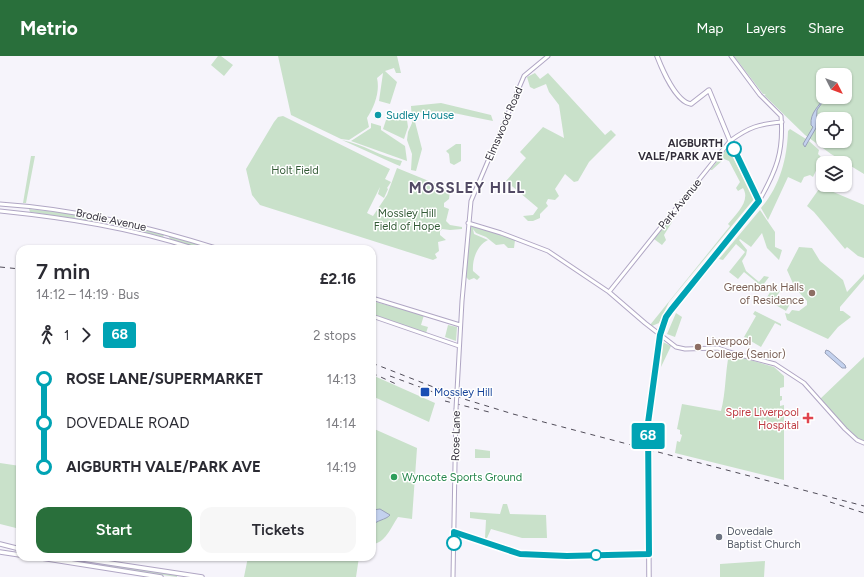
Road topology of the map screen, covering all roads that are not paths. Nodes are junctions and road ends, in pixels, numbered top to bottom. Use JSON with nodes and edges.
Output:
{"nodes":[{"id":1,"x":548,"y":56,"type":"edge"},
{"id":2,"x":656,"y":56,"type":"edge"},
{"id":3,"x":731,"y":56,"type":"edge"},
{"id":4,"x":782,"y":122,"type":"junction"},
{"id":5,"x":730,"y":141,"type":"junction"},
{"id":6,"x":759,"y":201,"type":"junction"},
{"id":7,"x":0,"y":204,"type":"edge"},
{"id":8,"x":0,"y":211,"type":"edge"},
{"id":9,"x":468,"y":223,"type":"junction"},
{"id":10,"x":182,"y":245,"type":"edge"},
{"id":11,"x":206,"y":245,"type":"edge"},
{"id":12,"x":609,"y":292,"type":"junction"},
{"id":13,"x":376,"y":299,"type":"edge"},
{"id":14,"x":376,"y":317,"type":"edge"},
{"id":15,"x":460,"y":325,"type":"junction"},
{"id":16,"x":660,"y":335,"type":"junction"},
{"id":17,"x":460,"y":346,"type":"junction"},
{"id":18,"x":864,"y":443,"type":"edge"},
{"id":19,"x":0,"y":544,"type":"edge"},
{"id":20,"x":16,"y":548,"type":"edge"},
{"id":21,"x":0,"y":552,"type":"edge"},
{"id":22,"x":16,"y":554,"type":"edge"},
{"id":23,"x":60,"y":561,"type":"edge"},
{"id":24,"x":96,"y":561,"type":"edge"},
{"id":25,"x":161,"y":577,"type":"edge"},
{"id":26,"x":202,"y":577,"type":"edge"},
{"id":27,"x":453,"y":577,"type":"edge"},
{"id":28,"x":649,"y":577,"type":"edge"}],
"edges":[{"from":1,"to":9,"type":"street","name":"Elmswood Road"},
{"from":2,"to":5,"type":"main road"},
{"from":3,"to":4,"type":"street"},
{"from":4,"to":5,"type":"street","name":"Park Avenue"},
{"from":4,"to":6,"type":"street"},
{"from":5,"to":6,"type":"main road"},
{"from":5,"to":12,"type":"street","name":"Park Avenue"},
{"from":6,"to":16,"type":"main road"},
{"from":7,"to":11,"type":"street","name":"Brodie Avenue"},
{"from":8,"to":10,"type":"street","name":"Brodie Avenue"},
{"from":9,"to":12,"type":"street"},
{"from":9,"to":15,"type":"street","name":"Rose Lane"},
{"from":12,"to":16,"type":"street"},
{"from":13,"to":15,"type":"street"},
{"from":14,"to":17,"type":"street"},
{"from":15,"to":17,"type":"street","name":"Rose Lane"},
{"from":16,"to":18,"type":"street"},
{"from":16,"to":28,"type":"main road"},
{"from":17,"to":27,"type":"street","name":"Rose Lane","bridge":true},
{"from":19,"to":20,"type":"main road"},
{"from":21,"to":22,"type":"main road"},
{"from":23,"to":25,"type":"main road"},
{"from":24,"to":26,"type":"main road"}]}
